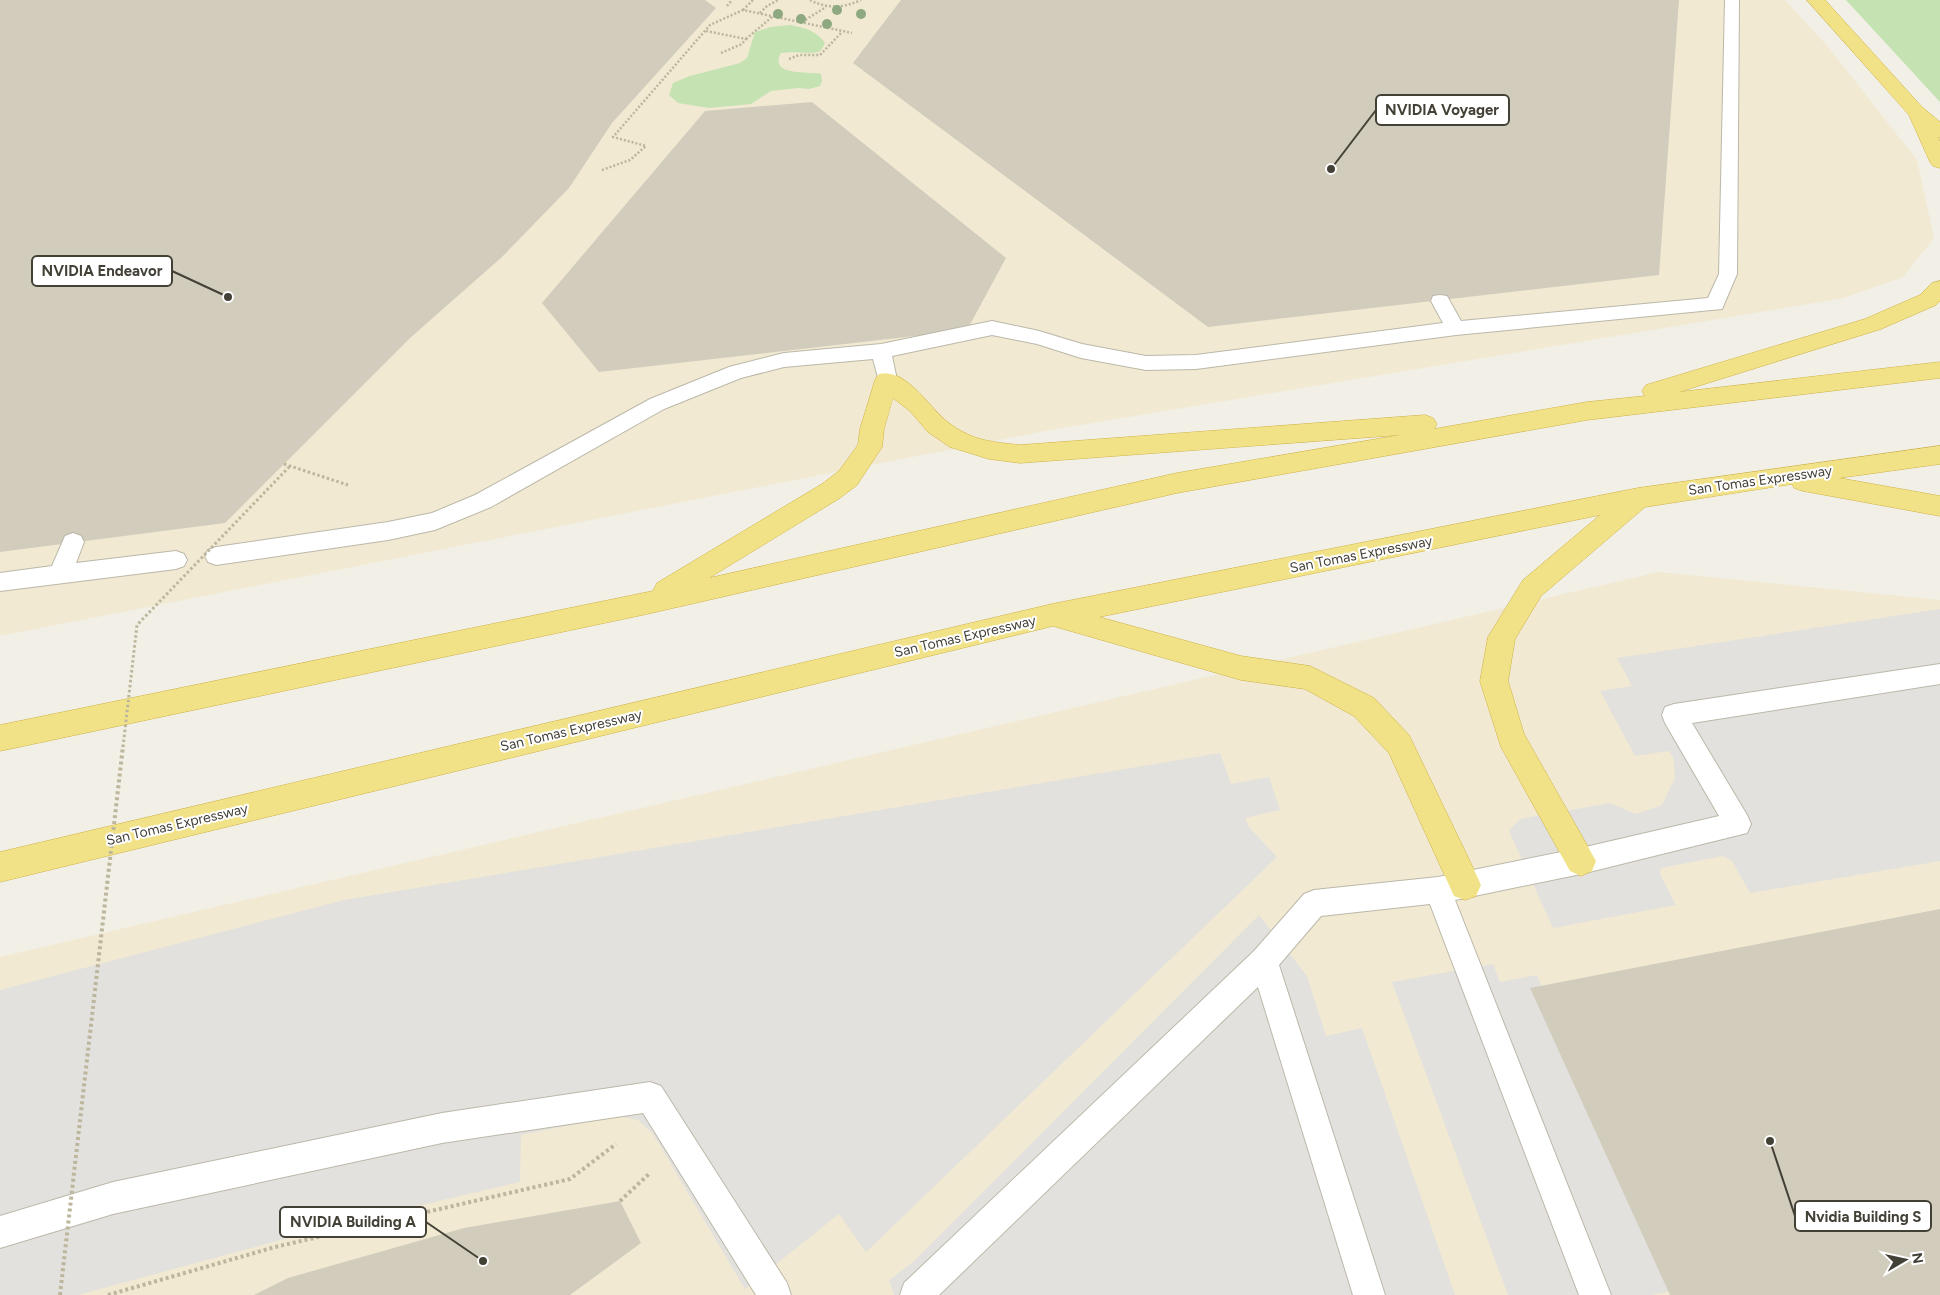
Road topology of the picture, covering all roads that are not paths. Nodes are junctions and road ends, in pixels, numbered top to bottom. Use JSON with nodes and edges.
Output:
{"nodes":[{"id":1,"x":1732,"y":0,"type":"edge"},
{"id":2,"x":1816,"y":0,"type":"edge"},
{"id":3,"x":1915,"y":110,"type":"junction"},
{"id":4,"x":1940,"y":132,"type":"edge"},
{"id":5,"x":1940,"y":162,"type":"edge"},
{"id":6,"x":1940,"y":288,"type":"edge"},
{"id":7,"x":1440,"y":300,"type":"dead end"},
{"id":8,"x":1456,"y":328,"type":"junction"},
{"id":9,"x":881,"y":351,"type":"junction"},
{"id":10,"x":1940,"y":370,"type":"edge"},
{"id":11,"x":887,"y":380,"type":"junction"},
{"id":12,"x":1587,"y":411,"type":"junction"},
{"id":13,"x":1940,"y":455,"type":"edge"},
{"id":14,"x":1777,"y":477,"type":"junction"},
{"id":15,"x":1638,"y":498,"type":"junction"},
{"id":16,"x":1940,"y":506,"type":"edge"},
{"id":17,"x":73,"y":542,"type":"dead end"},
{"id":18,"x":216,"y":556,"type":"dead end"},
{"id":19,"x":176,"y":560,"type":"dead end"},
{"id":20,"x":60,"y":575,"type":"junction"},
{"id":21,"x":0,"y":582,"type":"edge"},
{"id":22,"x":647,"y":603,"type":"junction"},
{"id":23,"x":1052,"y":615,"type":"junction"},
{"id":24,"x":1940,"y":674,"type":"edge"},
{"id":25,"x":0,"y":738,"type":"edge"},
{"id":26,"x":1581,"y":861,"type":"junction"},
{"id":27,"x":0,"y":867,"type":"edge"},
{"id":28,"x":1452,"y":888,"type":"junction"},
{"id":29,"x":1264,"y":961,"type":"junction"},
{"id":30,"x":0,"y":1232,"type":"edge"},
{"id":31,"x":775,"y":1295,"type":"edge"},
{"id":32,"x":916,"y":1295,"type":"edge"},
{"id":33,"x":1369,"y":1295,"type":"edge"},
{"id":34,"x":1595,"y":1295,"type":"edge"}],
"edges":[{"from":1,"to":8,"type":"lane"},
{"from":2,"to":3,"type":"highway"},
{"from":3,"to":4,"type":"highway"},
{"from":3,"to":5,"type":"highway"},
{"from":6,"to":12,"type":"highway"},
{"from":7,"to":8,"type":"lane"},
{"from":8,"to":9,"type":"lane"},
{"from":9,"to":11,"type":"lane"},
{"from":9,"to":18,"type":"lane"},
{"from":10,"to":12,"type":"highway"},
{"from":11,"to":12,"type":"highway"},
{"from":11,"to":22,"type":"highway"},
{"from":12,"to":22,"type":"highway"},
{"from":13,"to":14,"type":"highway","name":"San Tomas Expressway"},
{"from":14,"to":15,"type":"highway","name":"San Tomas Expressway"},
{"from":14,"to":16,"type":"highway"},
{"from":15,"to":23,"type":"highway","name":"San Tomas Expressway"},
{"from":15,"to":26,"type":"highway"},
{"from":17,"to":20,"type":"lane"},
{"from":19,"to":20,"type":"lane"},
{"from":20,"to":21,"type":"lane"},
{"from":22,"to":25,"type":"highway"},
{"from":23,"to":27,"type":"highway","name":"San Tomas Expressway"},
{"from":23,"to":28,"type":"highway"},
{"from":24,"to":26,"type":"lane"},
{"from":26,"to":28,"type":"lane"},
{"from":28,"to":29,"type":"lane"},
{"from":28,"to":34,"type":"lane"},
{"from":29,"to":32,"type":"lane"},
{"from":29,"to":33,"type":"lane"},
{"from":30,"to":31,"type":"lane"}]}
